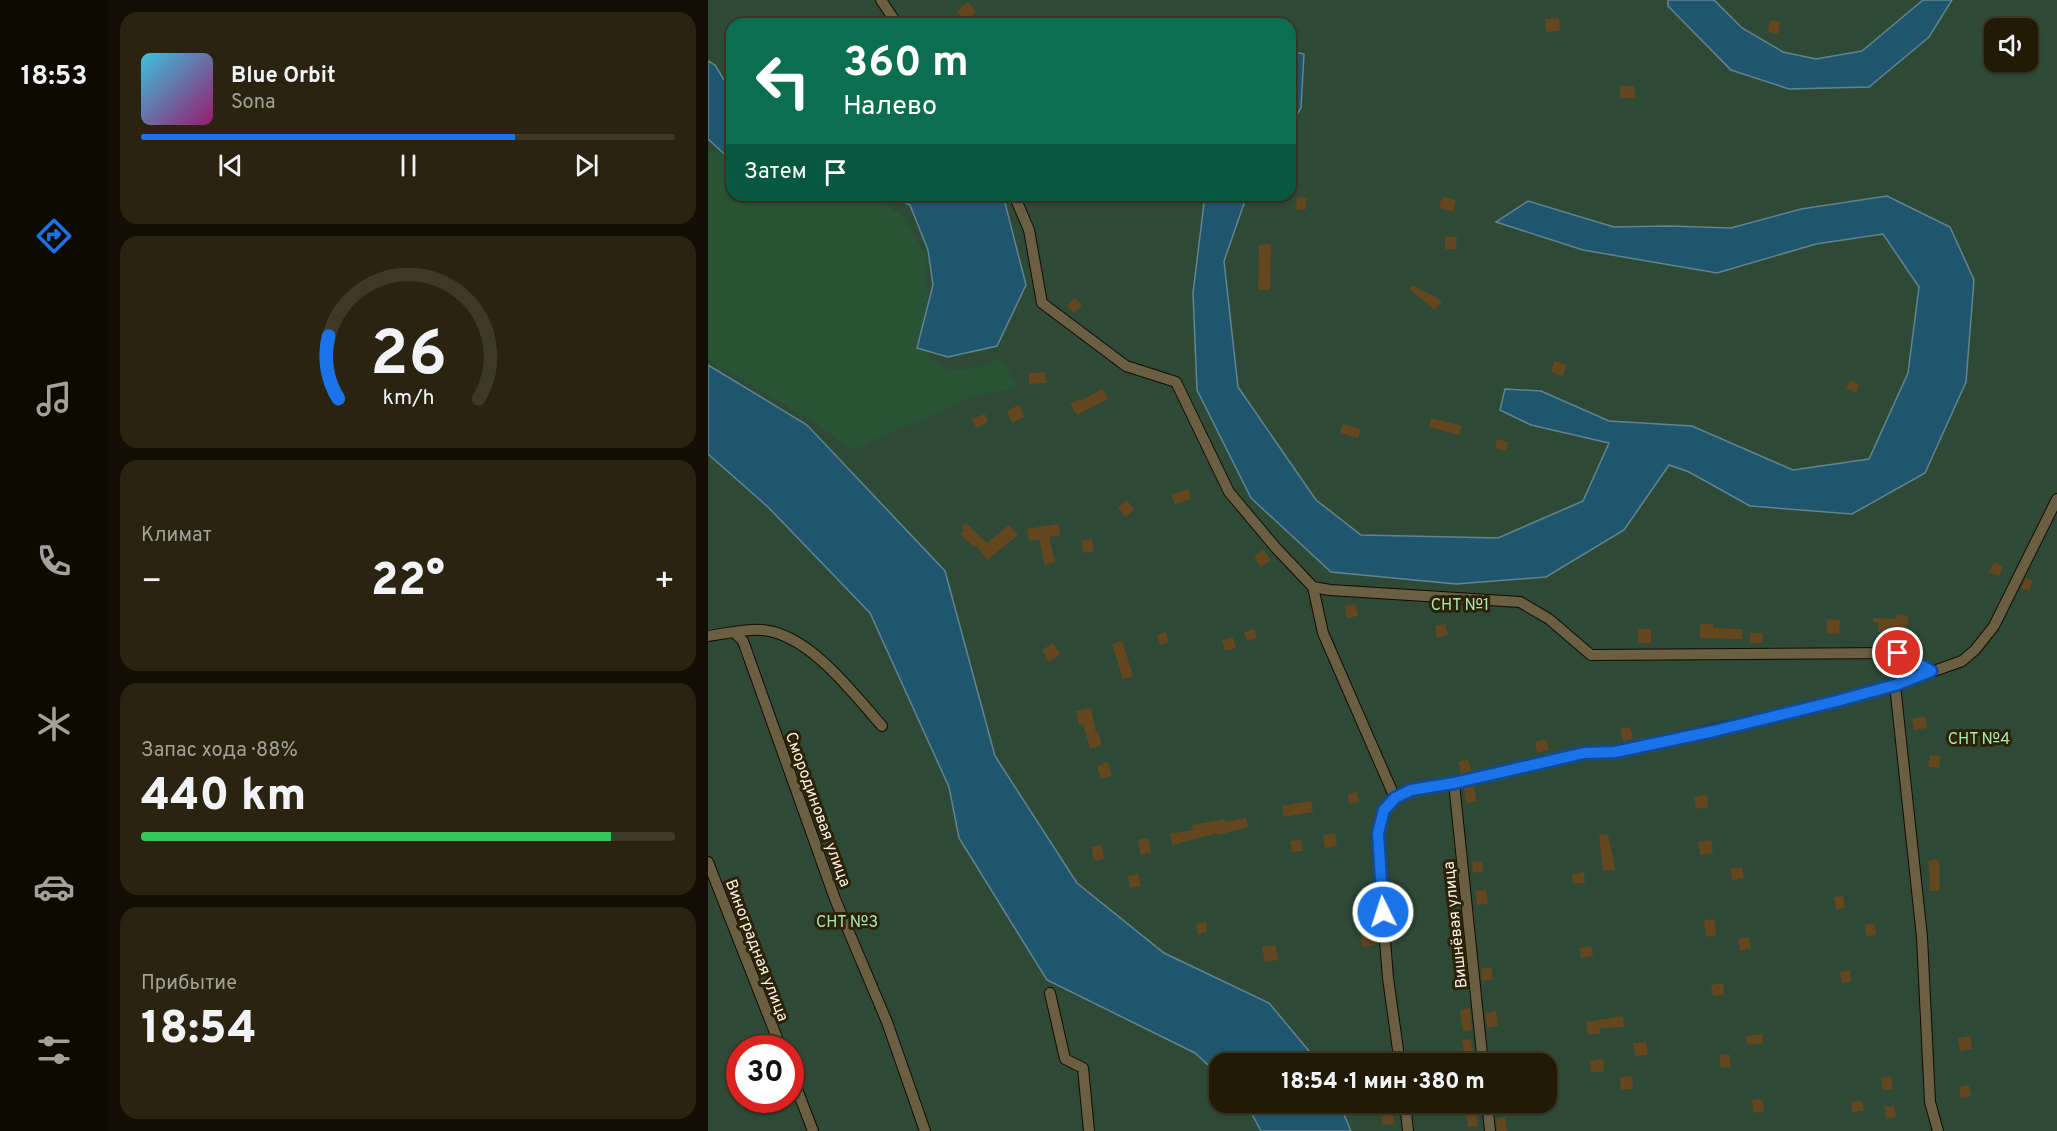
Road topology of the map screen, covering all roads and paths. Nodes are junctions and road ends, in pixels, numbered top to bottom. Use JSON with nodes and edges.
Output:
{"nodes":[{"id":1,"x":881,"y":0,"type":"edge"},
{"id":2,"x":893,"y":18,"type":"edge"},
{"id":3,"x":1017,"y":201,"type":"edge"},
{"id":4,"x":2057,"y":499,"type":"edge"},
{"id":5,"x":1313,"y":586,"type":"junction"},
{"id":6,"x":735,"y":633,"type":"junction"},
{"id":7,"x":708,"y":636,"type":"edge"},
{"id":8,"x":1931,"y":671,"type":"junction"},
{"id":9,"x":1895,"y":685,"type":"junction"},
{"id":10,"x":882,"y":726,"type":"dead end"},
{"id":11,"x":1454,"y":783,"type":"junction"},
{"id":12,"x":1395,"y":798,"type":"junction"},
{"id":13,"x":708,"y":862,"type":"edge"},
{"id":14,"x":1050,"y":993,"type":"dead end"},
{"id":15,"x":776,"y":1035,"type":"edge"},
{"id":16,"x":1398,"y":1053,"type":"edge"},
{"id":17,"x":1482,"y":1053,"type":"edge"},
{"id":18,"x":804,"y":1108,"type":"edge"},
{"id":19,"x":1406,"y":1113,"type":"edge"},
{"id":20,"x":1488,"y":1113,"type":"edge"},
{"id":21,"x":813,"y":1131,"type":"edge"},
{"id":22,"x":925,"y":1131,"type":"edge"},
{"id":23,"x":1089,"y":1131,"type":"edge"},
{"id":24,"x":1408,"y":1131,"type":"edge"},
{"id":25,"x":1490,"y":1131,"type":"edge"},
{"id":26,"x":1938,"y":1131,"type":"edge"}],
"edges":[{"from":1,"to":2,"type":"street"},
{"from":3,"to":5,"type":"street"},
{"from":4,"to":8,"type":"street"},
{"from":5,"to":8,"type":"street"},
{"from":5,"to":12,"type":"street"},
{"from":6,"to":7,"type":"street"},
{"from":6,"to":10,"type":"street"},
{"from":6,"to":22,"type":"street","name":"Смородиновая улица"},
{"from":8,"to":9,"type":"street"},
{"from":9,"to":11,"type":"street"},
{"from":9,"to":26,"type":"street"},
{"from":11,"to":12,"type":"street"},
{"from":11,"to":17,"type":"street","name":"Вишнёвая улица"},
{"from":12,"to":16,"type":"street"},
{"from":13,"to":15,"type":"street","name":"Виноградная улица"},
{"from":14,"to":23,"type":"street"},
{"from":18,"to":21,"type":"street"},
{"from":19,"to":24,"type":"street"},
{"from":20,"to":25,"type":"street"}]}
